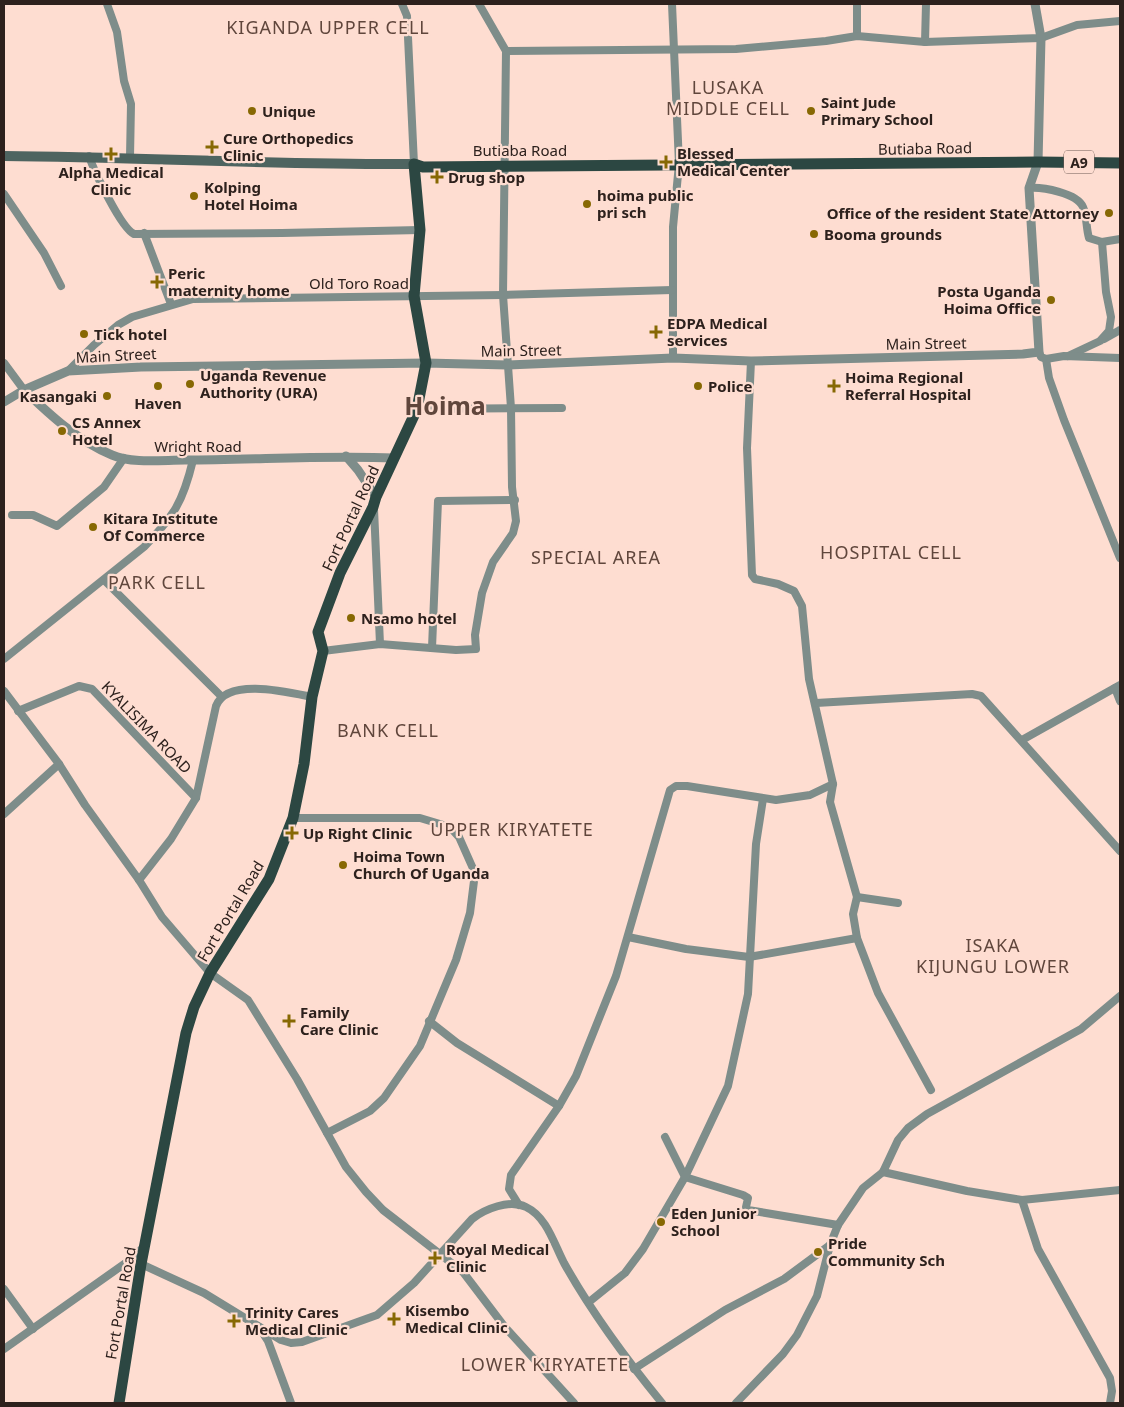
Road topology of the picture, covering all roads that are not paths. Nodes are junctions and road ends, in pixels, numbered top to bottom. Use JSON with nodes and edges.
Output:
{"nodes":[{"id":1,"x":107,"y":4,"type":"edge"},
{"id":2,"x":402,"y":4,"type":"edge"},
{"id":3,"x":479,"y":4,"type":"edge"},
{"id":4,"x":672,"y":4,"type":"edge"},
{"id":5,"x":858,"y":4,"type":"edge"},
{"id":6,"x":926,"y":4,"type":"edge"},
{"id":7,"x":1035,"y":4,"type":"edge"},
{"id":8,"x":1120,"y":21,"type":"edge"},
{"id":9,"x":858,"y":36,"type":"junction"},
{"id":10,"x":1041,"y":38,"type":"junction"},
{"id":11,"x":924,"y":42,"type":"junction"},
{"id":12,"x":674,"y":49,"type":"junction"},
{"id":13,"x":506,"y":50,"type":"junction"},
{"id":14,"x":4,"y":156,"type":"edge"},
{"id":15,"x":89,"y":156,"type":"junction"},
{"id":16,"x":130,"y":157,"type":"junction"},
{"id":17,"x":1038,"y":162,"type":"junction"},
{"id":18,"x":1120,"y":163,"type":"edge"},
{"id":19,"x":414,"y":164,"type":"junction"},
{"id":20,"x":679,"y":164,"type":"junction"},
{"id":21,"x":503,"y":165,"type":"junction"},
{"id":22,"x":1029,"y":188,"type":"junction"},
{"id":23,"x":4,"y":194,"type":"edge"},
{"id":24,"x":420,"y":230,"type":"junction"},
{"id":25,"x":144,"y":233,"type":"junction"},
{"id":26,"x":1120,"y":239,"type":"edge"},
{"id":27,"x":1102,"y":242,"type":"junction"},
{"id":28,"x":61,"y":286,"type":"dead end"},
{"id":29,"x":672,"y":290,"type":"junction"},
{"id":30,"x":503,"y":295,"type":"junction"},
{"id":31,"x":414,"y":296,"type":"junction"},
{"id":32,"x":171,"y":304,"type":"junction"},
{"id":33,"x":1120,"y":330,"type":"edge"},
{"id":34,"x":1100,"y":341,"type":"junction"},
{"id":35,"x":1042,"y":355,"type":"junction"},
{"id":36,"x":1068,"y":356,"type":"junction"},
{"id":37,"x":673,"y":358,"type":"junction"},
{"id":38,"x":1120,"y":358,"type":"edge"},
{"id":39,"x":751,"y":361,"type":"junction"},
{"id":40,"x":4,"y":363,"type":"edge"},
{"id":41,"x":426,"y":363,"type":"junction"},
{"id":42,"x":508,"y":366,"type":"junction"},
{"id":43,"x":68,"y":372,"type":"junction"},
{"id":44,"x":24,"y":390,"type":"junction"},
{"id":45,"x":4,"y":402,"type":"edge"},
{"id":46,"x":511,"y":408,"type":"junction"},
{"id":47,"x":562,"y":408,"type":"dead end"},
{"id":48,"x":417,"y":409,"type":"junction"},
{"id":49,"x":346,"y":456,"type":"junction"},
{"id":50,"x":124,"y":458,"type":"junction"},
{"id":51,"x":394,"y":458,"type":"junction"},
{"id":52,"x":193,"y":460,"type":"junction"},
{"id":53,"x":514,"y":500,"type":"junction"},
{"id":54,"x":374,"y":502,"type":"junction"},
{"id":55,"x":12,"y":515,"type":"dead end"},
{"id":56,"x":1120,"y":558,"type":"edge"},
{"id":57,"x":104,"y":580,"type":"junction"},
{"id":58,"x":380,"y":644,"type":"junction"},
{"id":59,"x":432,"y":648,"type":"junction"},
{"id":60,"x":322,"y":651,"type":"junction"},
{"id":61,"x":4,"y":659,"type":"edge"},
{"id":62,"x":1118,"y":686,"type":"edge"},
{"id":63,"x":4,"y":691,"type":"edge"},
{"id":64,"x":221,"y":696,"type":"junction"},
{"id":65,"x":312,"y":698,"type":"junction"},
{"id":66,"x":1120,"y":701,"type":"edge"},
{"id":67,"x":816,"y":703,"type":"junction"},
{"id":68,"x":18,"y":710,"type":"junction"},
{"id":69,"x":1022,"y":740,"type":"junction"},
{"id":70,"x":59,"y":764,"type":"junction"},
{"id":71,"x":833,"y":784,"type":"junction"},
{"id":72,"x":196,"y":798,"type":"junction"},
{"id":73,"x":763,"y":799,"type":"junction"},
{"id":74,"x":4,"y":814,"type":"edge"},
{"id":75,"x":293,"y":818,"type":"junction"},
{"id":76,"x":1120,"y":851,"type":"edge"},
{"id":77,"x":140,"y":880,"type":"junction"},
{"id":78,"x":857,"y":897,"type":"junction"},
{"id":79,"x":898,"y":903,"type":"dead end"},
{"id":80,"x":628,"y":938,"type":"junction"},
{"id":81,"x":857,"y":938,"type":"junction"},
{"id":82,"x":749,"y":957,"type":"junction"},
{"id":83,"x":210,"y":973,"type":"junction"},
{"id":84,"x":1120,"y":996,"type":"edge"},
{"id":85,"x":429,"y":1021,"type":"junction"},
{"id":86,"x":931,"y":1090,"type":"dead end"},
{"id":87,"x":558,"y":1106,"type":"junction"},
{"id":88,"x":327,"y":1132,"type":"junction"},
{"id":89,"x":665,"y":1137,"type":"dead end"},
{"id":90,"x":883,"y":1172,"type":"junction"},
{"id":91,"x":686,"y":1178,"type":"junction"},
{"id":92,"x":1120,"y":1190,"type":"edge"},
{"id":93,"x":1022,"y":1200,"type":"junction"},
{"id":94,"x":519,"y":1205,"type":"junction"},
{"id":95,"x":838,"y":1225,"type":"junction"},
{"id":96,"x":830,"y":1245,"type":"junction"},
{"id":97,"x":145,"y":1246,"type":"junction"},
{"id":98,"x":442,"y":1255,"type":"junction"},
{"id":99,"x":141,"y":1264,"type":"junction"},
{"id":100,"x":4,"y":1289,"type":"edge"},
{"id":101,"x":589,"y":1302,"type":"junction"},
{"id":102,"x":258,"y":1325,"type":"junction"},
{"id":103,"x":33,"y":1329,"type":"junction"},
{"id":104,"x":4,"y":1349,"type":"edge"},
{"id":105,"x":634,"y":1369,"type":"junction"},
{"id":106,"x":119,"y":1403,"type":"edge"},
{"id":107,"x":291,"y":1403,"type":"edge"},
{"id":108,"x":574,"y":1403,"type":"edge"},
{"id":109,"x":662,"y":1403,"type":"edge"},
{"id":110,"x":736,"y":1403,"type":"edge"},
{"id":111,"x":1110,"y":1403,"type":"edge"}],
"edges":[{"from":1,"to":16,"type":"street"},
{"from":2,"to":19,"type":"street"},
{"from":3,"to":13,"type":"street"},
{"from":4,"to":12,"type":"street"},
{"from":5,"to":9,"type":"street"},
{"from":6,"to":11,"type":"street"},
{"from":7,"to":10,"type":"street"},
{"from":8,"to":10,"type":"street"},
{"from":9,"to":11,"type":"street"},
{"from":9,"to":12,"type":"street"},
{"from":10,"to":11,"type":"street"},
{"from":10,"to":17,"type":"street"},
{"from":12,"to":13,"type":"street"},
{"from":12,"to":20,"type":"street"},
{"from":13,"to":21,"type":"street"},
{"from":14,"to":15,"type":"main road","name":"Butiaba Road"},
{"from":15,"to":16,"type":"main road","name":"Butiaba Road"},
{"from":15,"to":25,"type":"street"},
{"from":16,"to":19,"type":"main road","name":"Butiaba Road"},
{"from":17,"to":18,"type":"main road","number":"A9"},
{"from":17,"to":20,"type":"main road","name":"Butiaba Road"},
{"from":17,"to":22,"type":"street"},
{"from":19,"to":21,"type":"main road","name":"Butiaba Road"},
{"from":19,"to":24,"type":"main road"},
{"from":20,"to":21,"type":"main road","name":"Butiaba Road"},
{"from":20,"to":29,"type":"street"},
{"from":21,"to":30,"type":"street"},
{"from":22,"to":27,"type":"street"},
{"from":22,"to":35,"type":"street"},
{"from":23,"to":28,"type":"street"},
{"from":24,"to":25,"type":"street"},
{"from":24,"to":31,"type":"main road"},
{"from":25,"to":32,"type":"street"},
{"from":26,"to":27,"type":"street"},
{"from":27,"to":34,"type":"street"},
{"from":29,"to":30,"type":"street","name":"Old Toro Road"},
{"from":29,"to":37,"type":"street"},
{"from":30,"to":31,"type":"street","name":"Old Toro Road"},
{"from":30,"to":42,"type":"street"},
{"from":31,"to":32,"type":"street","name":"Old Toro Road"},
{"from":31,"to":41,"type":"main road"},
{"from":32,"to":43,"type":"street","name":"Old Toro Road"},
{"from":33,"to":34,"type":"street"},
{"from":34,"to":36,"type":"street"},
{"from":35,"to":36,"type":"street"},
{"from":35,"to":39,"type":"street","name":"Main Street"},
{"from":35,"to":56,"type":"street"},
{"from":36,"to":38,"type":"street"},
{"from":37,"to":39,"type":"street","name":"Main Street"},
{"from":37,"to":42,"type":"street","name":"Main Street"},
{"from":39,"to":67,"type":"street"},
{"from":40,"to":44,"type":"street"},
{"from":41,"to":42,"type":"street","name":"Main Street"},
{"from":41,"to":43,"type":"street","name":"Main Street"},
{"from":41,"to":48,"type":"main road","name":"Fort Portal Road"},
{"from":42,"to":46,"type":"street"},
{"from":43,"to":44,"type":"street","name":"Main Street"},
{"from":44,"to":45,"type":"street","name":"Main Street"},
{"from":44,"to":50,"type":"street","name":"Wright Road"},
{"from":46,"to":47,"type":"street"},
{"from":46,"to":48,"type":"street"},
{"from":46,"to":53,"type":"street"},
{"from":48,"to":51,"type":"main road","name":"Fort Portal Road"},
{"from":49,"to":51,"type":"street","name":"Wright Road"},
{"from":49,"to":52,"type":"street","name":"Wright Road"},
{"from":49,"to":54,"type":"street"},
{"from":50,"to":52,"type":"street","name":"Wright Road"},
{"from":50,"to":55,"type":"street"},
{"from":51,"to":54,"type":"main road","name":"Fort Portal Road"},
{"from":52,"to":57,"type":"street"},
{"from":53,"to":59,"type":"street"},
{"from":53,"to":59,"type":"street"},
{"from":54,"to":58,"type":"street"},
{"from":54,"to":60,"type":"main road","name":"Fort Portal Road"},
{"from":57,"to":61,"type":"street"},
{"from":57,"to":64,"type":"street"},
{"from":58,"to":59,"type":"street"},
{"from":58,"to":60,"type":"street"},
{"from":60,"to":65,"type":"main road","name":"Fort Portal Road"},
{"from":62,"to":66,"type":"street"},
{"from":62,"to":69,"type":"street"},
{"from":63,"to":68,"type":"street"},
{"from":64,"to":65,"type":"street"},
{"from":64,"to":72,"type":"street"},
{"from":65,"to":75,"type":"main road","name":"Fort Portal Road"},
{"from":67,"to":69,"type":"street"},
{"from":67,"to":71,"type":"street"},
{"from":68,"to":70,"type":"street"},
{"from":68,"to":72,"type":"street","name":"KYALISIMA ROAD"},
{"from":69,"to":76,"type":"street"},
{"from":70,"to":74,"type":"street"},
{"from":70,"to":77,"type":"street"},
{"from":71,"to":73,"type":"street"},
{"from":71,"to":78,"type":"street"},
{"from":72,"to":77,"type":"street"},
{"from":73,"to":80,"type":"street"},
{"from":73,"to":82,"type":"street"},
{"from":75,"to":83,"type":"main road","name":"Fort Portal Road"},
{"from":75,"to":85,"type":"street"},
{"from":77,"to":83,"type":"street"},
{"from":78,"to":79,"type":"street"},
{"from":78,"to":81,"type":"street"},
{"from":80,"to":82,"type":"street"},
{"from":80,"to":87,"type":"street"},
{"from":81,"to":82,"type":"street"},
{"from":81,"to":86,"type":"street"},
{"from":82,"to":91,"type":"street"},
{"from":83,"to":88,"type":"street"},
{"from":83,"to":97,"type":"main road","name":"Fort Portal Road"},
{"from":84,"to":90,"type":"street"},
{"from":85,"to":87,"type":"street"},
{"from":85,"to":88,"type":"street"},
{"from":87,"to":94,"type":"street"},
{"from":88,"to":98,"type":"street"},
{"from":89,"to":91,"type":"street"},
{"from":90,"to":93,"type":"street"},
{"from":90,"to":95,"type":"street"},
{"from":91,"to":95,"type":"street"},
{"from":91,"to":101,"type":"street"},
{"from":92,"to":93,"type":"street"},
{"from":93,"to":111,"type":"street"},
{"from":94,"to":98,"type":"street"},
{"from":94,"to":101,"type":"street"},
{"from":95,"to":96,"type":"street"},
{"from":96,"to":105,"type":"street"},
{"from":96,"to":110,"type":"street"},
{"from":97,"to":99,"type":"main road","name":"Fort Portal Road"},
{"from":97,"to":103,"type":"street"},
{"from":98,"to":102,"type":"street"},
{"from":98,"to":108,"type":"street"},
{"from":99,"to":102,"type":"street"},
{"from":99,"to":106,"type":"main road","name":"Fort Portal Road"},
{"from":100,"to":103,"type":"street"},
{"from":101,"to":105,"type":"street"},
{"from":102,"to":107,"type":"street"},
{"from":103,"to":104,"type":"street"},
{"from":105,"to":109,"type":"street"}]}
